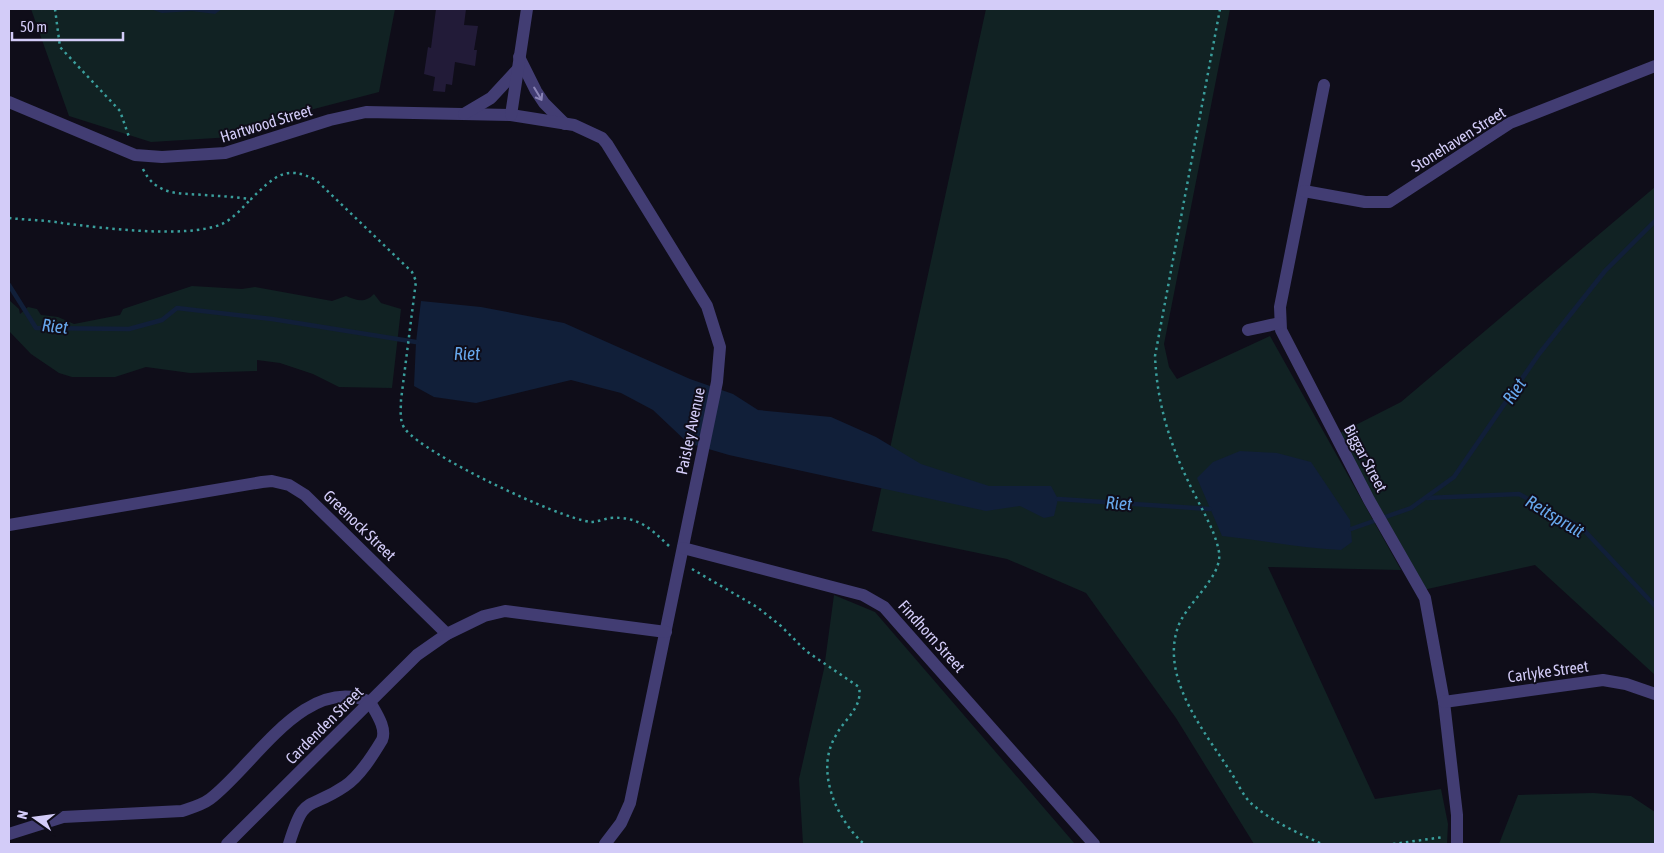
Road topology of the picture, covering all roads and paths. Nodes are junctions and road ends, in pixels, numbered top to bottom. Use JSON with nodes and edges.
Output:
{"nodes":[{"id":1,"x":55,"y":9,"type":"edge"},
{"id":2,"x":527,"y":9,"type":"edge"},
{"id":3,"x":1220,"y":9,"type":"edge"},
{"id":4,"x":519,"y":63,"type":"junction"},
{"id":5,"x":1655,"y":66,"type":"edge"},
{"id":6,"x":1324,"y":86,"type":"dead end"},
{"id":7,"x":9,"y":102,"type":"edge"},
{"id":8,"x":464,"y":114,"type":"junction"},
{"id":9,"x":511,"y":115,"type":"junction"},
{"id":10,"x":565,"y":124,"type":"junction"},
{"id":11,"x":135,"y":155,"type":"junction"},
{"id":12,"x":1304,"y":191,"type":"junction"},
{"id":13,"x":251,"y":198,"type":"junction"},
{"id":14,"x":9,"y":218,"type":"edge"},
{"id":15,"x":1280,"y":323,"type":"junction"},
{"id":16,"x":1248,"y":330,"type":"dead end"},
{"id":17,"x":9,"y":526,"type":"edge"},
{"id":18,"x":682,"y":553,"type":"junction"},
{"id":19,"x":666,"y":632,"type":"junction"},
{"id":20,"x":447,"y":634,"type":"junction"},
{"id":21,"x":1655,"y":694,"type":"edge"},
{"id":22,"x":370,"y":702,"type":"junction"},
{"id":23,"x":1444,"y":702,"type":"junction"},
{"id":24,"x":9,"y":834,"type":"edge"},
{"id":25,"x":1458,"y":840,"type":"edge"},
{"id":26,"x":227,"y":844,"type":"edge"},
{"id":27,"x":289,"y":844,"type":"edge"},
{"id":28,"x":605,"y":844,"type":"edge"},
{"id":29,"x":864,"y":844,"type":"edge"},
{"id":30,"x":1094,"y":844,"type":"edge"},
{"id":31,"x":1322,"y":844,"type":"edge"},
{"id":32,"x":1393,"y":844,"type":"edge"}],
"edges":[{"from":1,"to":11,"type":"path"},
{"from":2,"to":4,"type":"street"},
{"from":3,"to":31,"type":"path"},
{"from":4,"to":8,"type":"street"},
{"from":4,"to":9,"type":"street"},
{"from":4,"to":10,"type":"street","one_way":true},
{"from":5,"to":12,"type":"street","name":"Stonehaven Street"},
{"from":6,"to":12,"type":"street","name":"Biggar Street"},
{"from":7,"to":11,"type":"street","name":"Hartwood Street"},
{"from":8,"to":9,"type":"street","name":"Hartwood Street"},
{"from":8,"to":11,"type":"street","name":"Hartwood Street"},
{"from":9,"to":10,"type":"street","name":"Paisley Avenue"},
{"from":10,"to":18,"type":"street","name":"Paisley Avenue"},
{"from":11,"to":13,"type":"path"},
{"from":12,"to":15,"type":"street","name":"Biggar Street"},
{"from":13,"to":14,"type":"path"},
{"from":13,"to":18,"type":"path"},
{"from":15,"to":16,"type":"street"},
{"from":15,"to":23,"type":"street","name":"Biggar Street"},
{"from":17,"to":20,"type":"street","name":"Greenock Street"},
{"from":18,"to":19,"type":"street","name":"Paisley Avenue"},
{"from":18,"to":29,"type":"path"},
{"from":18,"to":30,"type":"street","name":"Findhorn Street"},
{"from":19,"to":20,"type":"street"},
{"from":19,"to":28,"type":"street","name":"Paisley Avenue"},
{"from":20,"to":22,"type":"street","name":"Cardenden Street"},
{"from":21,"to":23,"type":"street","name":"Carlyke Street"},
{"from":22,"to":24,"type":"street"},
{"from":22,"to":26,"type":"street","name":"Cardenden Street"},
{"from":22,"to":27,"type":"street"},
{"from":23,"to":25,"type":"street","name":"Biggar Street"},
{"from":25,"to":32,"type":"path"}]}
